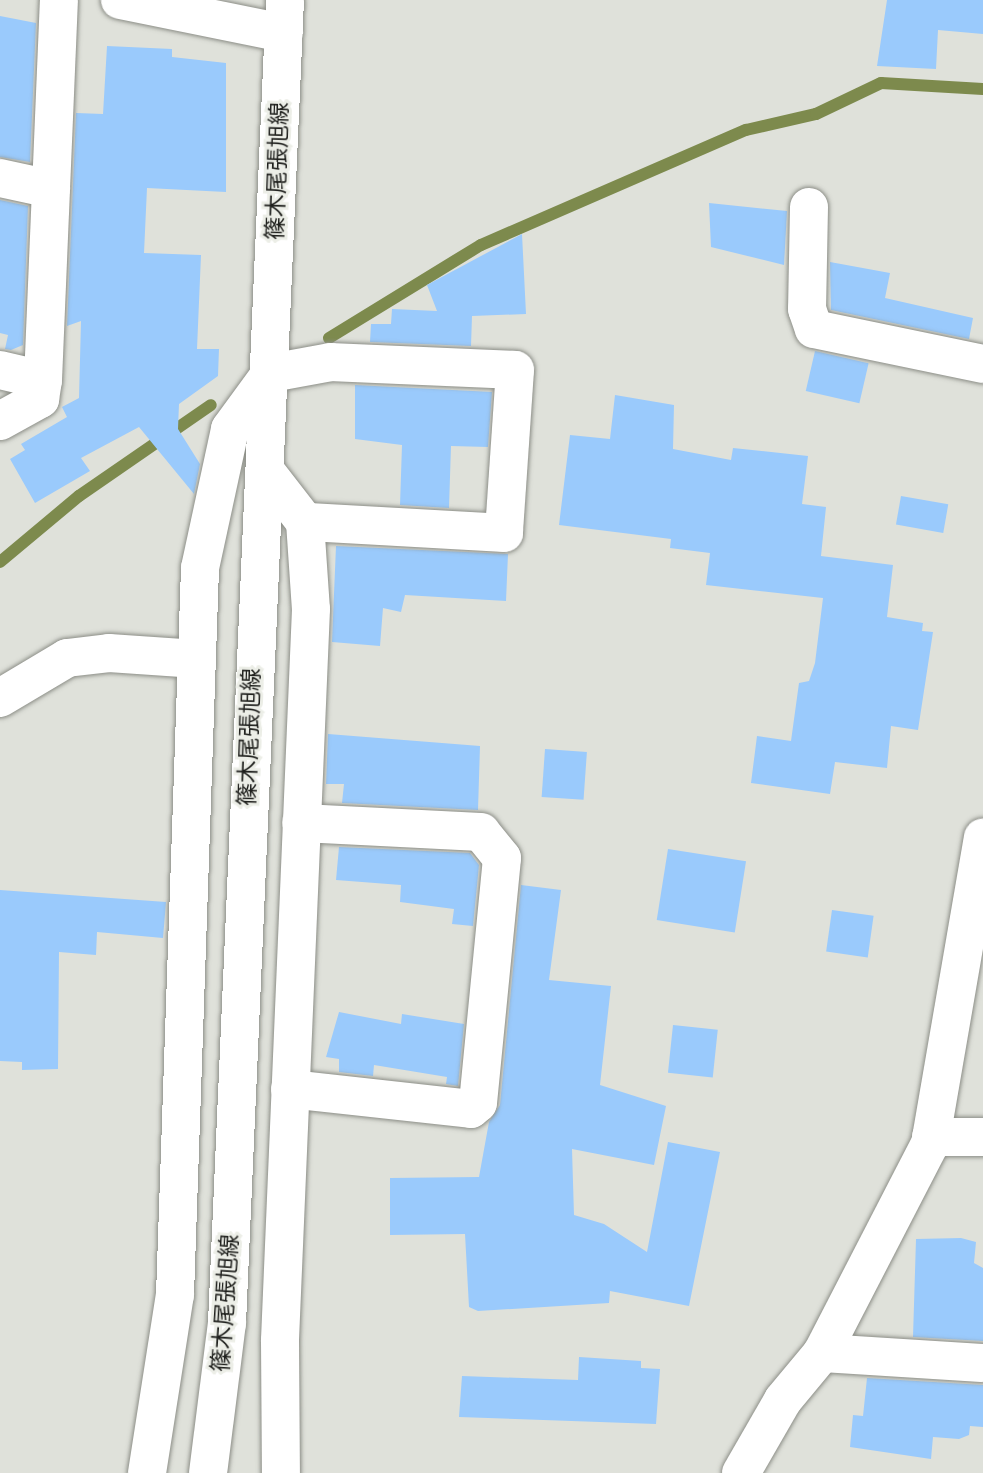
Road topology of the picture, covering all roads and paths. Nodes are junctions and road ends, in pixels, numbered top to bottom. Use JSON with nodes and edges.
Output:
{"nodes":[{"id":1,"x":59,"y":0,"type":"edge"},
{"id":2,"x":120,"y":0,"type":"edge"},
{"id":3,"x":284,"y":16,"type":"edge"},
{"id":4,"x":0,"y":178,"type":"edge"},
{"id":5,"x":51,"y":189,"type":"junction"},
{"id":6,"x":809,"y":207,"type":"dead end"},
{"id":7,"x":983,"y":364,"type":"edge"},
{"id":8,"x":0,"y":370,"type":"edge"},
{"id":9,"x":271,"y":373,"type":"junction"},
{"id":10,"x":43,"y":380,"type":"junction"},
{"id":11,"x":0,"y":421,"type":"edge"},
{"id":12,"x":267,"y":473,"type":"junction"},
{"id":13,"x":305,"y":522,"type":"junction"},
{"id":14,"x":197,"y":659,"type":"junction"},
{"id":15,"x":0,"y":698,"type":"edge"},
{"id":16,"x":301,"y":823,"type":"junction"},
{"id":17,"x":983,"y":838,"type":"edge"},
{"id":18,"x":980,"y":877,"type":"edge"},
{"id":19,"x":290,"y":1089,"type":"junction"},
{"id":20,"x":931,"y":1137,"type":"junction"},
{"id":21,"x":983,"y":1137,"type":"edge"},
{"id":22,"x":822,"y":1353,"type":"junction"},
{"id":23,"x":983,"y":1363,"type":"edge"},
{"id":24,"x":147,"y":1473,"type":"edge"},
{"id":25,"x":208,"y":1473,"type":"edge"},
{"id":26,"x":281,"y":1473,"type":"edge"},
{"id":27,"x":741,"y":1473,"type":"edge"}],
"edges":[{"from":1,"to":5,"type":"street"},
{"from":2,"to":3,"type":"street"},
{"from":3,"to":9,"type":"street","name":"篠木尾張旭線"},
{"from":4,"to":5,"type":"street"},
{"from":5,"to":10,"type":"street"},
{"from":6,"to":7,"type":"street"},
{"from":8,"to":10,"type":"street"},
{"from":9,"to":12,"type":"street","name":"篠木尾張旭線"},
{"from":9,"to":13,"type":"street"},
{"from":9,"to":14,"type":"street"},
{"from":10,"to":11,"type":"street"},
{"from":12,"to":13,"type":"street"},
{"from":12,"to":25,"type":"street","name":"篠木尾張旭線"},
{"from":13,"to":16,"type":"street"},
{"from":14,"to":15,"type":"street"},
{"from":14,"to":24,"type":"street"},
{"from":16,"to":19,"type":"street"},
{"from":16,"to":19,"type":"street"},
{"from":17,"to":18,"type":"street"},
{"from":18,"to":20,"type":"street"},
{"from":19,"to":26,"type":"street"},
{"from":20,"to":21,"type":"street"},
{"from":20,"to":22,"type":"street"},
{"from":22,"to":23,"type":"street"},
{"from":22,"to":27,"type":"street"}]}
